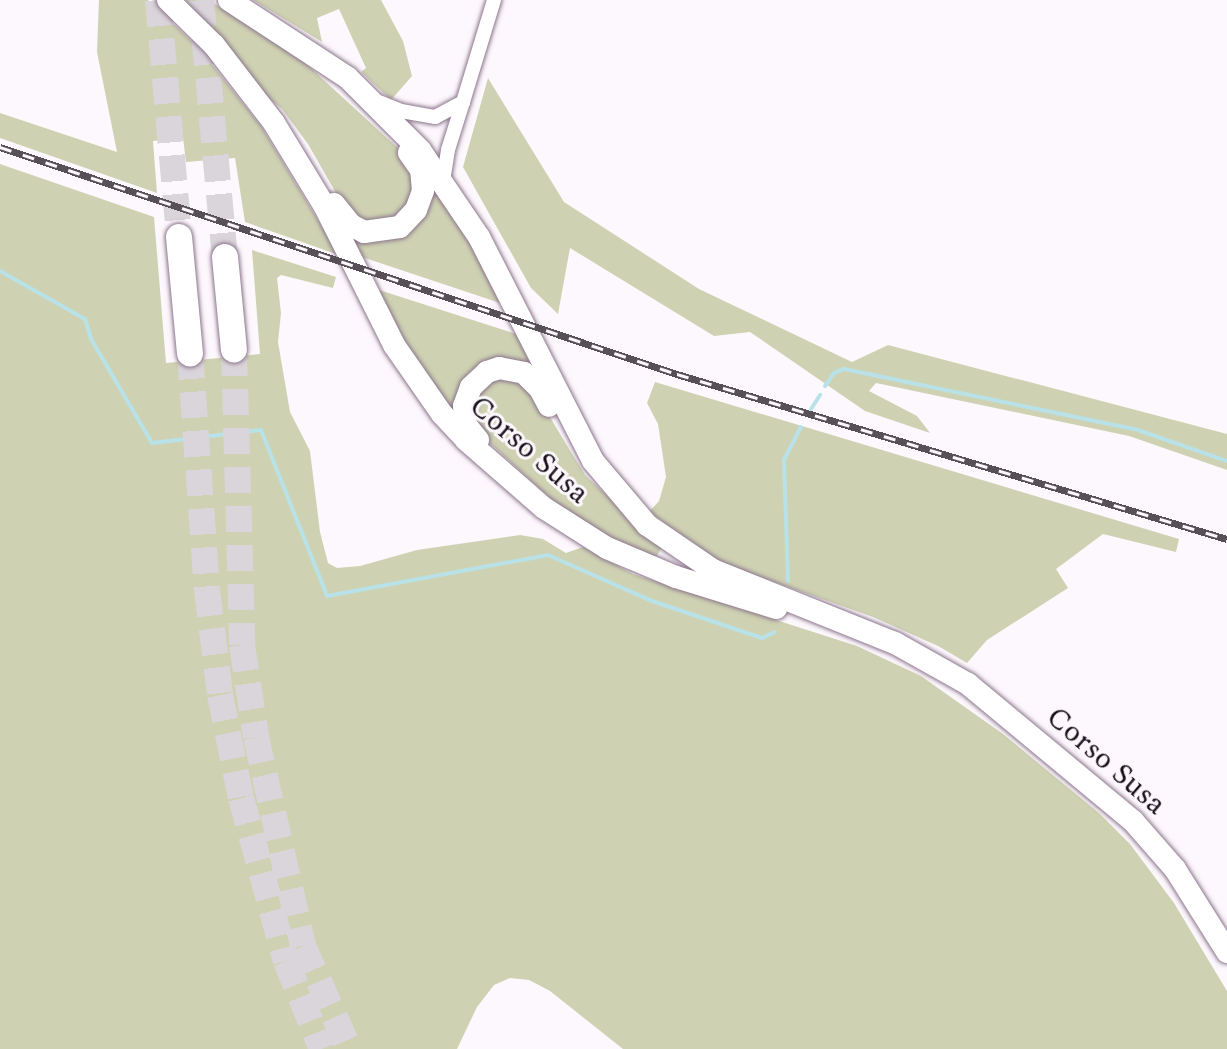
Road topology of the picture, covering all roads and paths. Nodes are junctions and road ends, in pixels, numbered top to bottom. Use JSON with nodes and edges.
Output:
{"nodes":[{"id":1,"x":168,"y":0,"type":"edge"},
{"id":2,"x":229,"y":0,"type":"edge"},
{"id":3,"x":494,"y":0,"type":"edge"},
{"id":4,"x":371,"y":99,"type":"junction"},
{"id":5,"x":463,"y":102,"type":"junction"},
{"id":6,"x":274,"y":123,"type":"junction"},
{"id":7,"x":443,"y":180,"type":"junction"},
{"id":8,"x":179,"y":237,"type":"tunnel mouth"},
{"id":9,"x":225,"y":257,"type":"tunnel mouth"},
{"id":10,"x":234,"y":350,"type":"tunnel mouth"},
{"id":11,"x":190,"y":353,"type":"tunnel mouth"},
{"id":12,"x":611,"y":485,"type":"junction"},
{"id":13,"x":544,"y":508,"type":"junction"},
{"id":14,"x":866,"y":631,"type":"junction"},
{"id":15,"x":1227,"y":952,"type":"edge"}],
"edges":[{"from":1,"to":6,"type":"main road","name":"Corso Susa"},
{"from":2,"to":4,"type":"main road","name":"Corso Susa"},
{"from":3,"to":5,"type":"street"},
{"from":4,"to":5,"type":"street"},
{"from":4,"to":6,"type":"main road"},
{"from":4,"to":7,"type":"main road","name":"Corso Susa"},
{"from":5,"to":7,"type":"street"},
{"from":6,"to":13,"type":"main road","name":"Corso Susa"},
{"from":7,"to":12,"type":"main road","name":"Corso Susa"},
{"from":8,"to":11,"type":"highway"},
{"from":9,"to":10,"type":"highway"},
{"from":12,"to":13,"type":"main road"},
{"from":12,"to":14,"type":"main road","name":"Corso Susa"},
{"from":13,"to":14,"type":"main road","name":"Corso Susa"},
{"from":14,"to":15,"type":"main road","name":"Corso Susa"}]}
